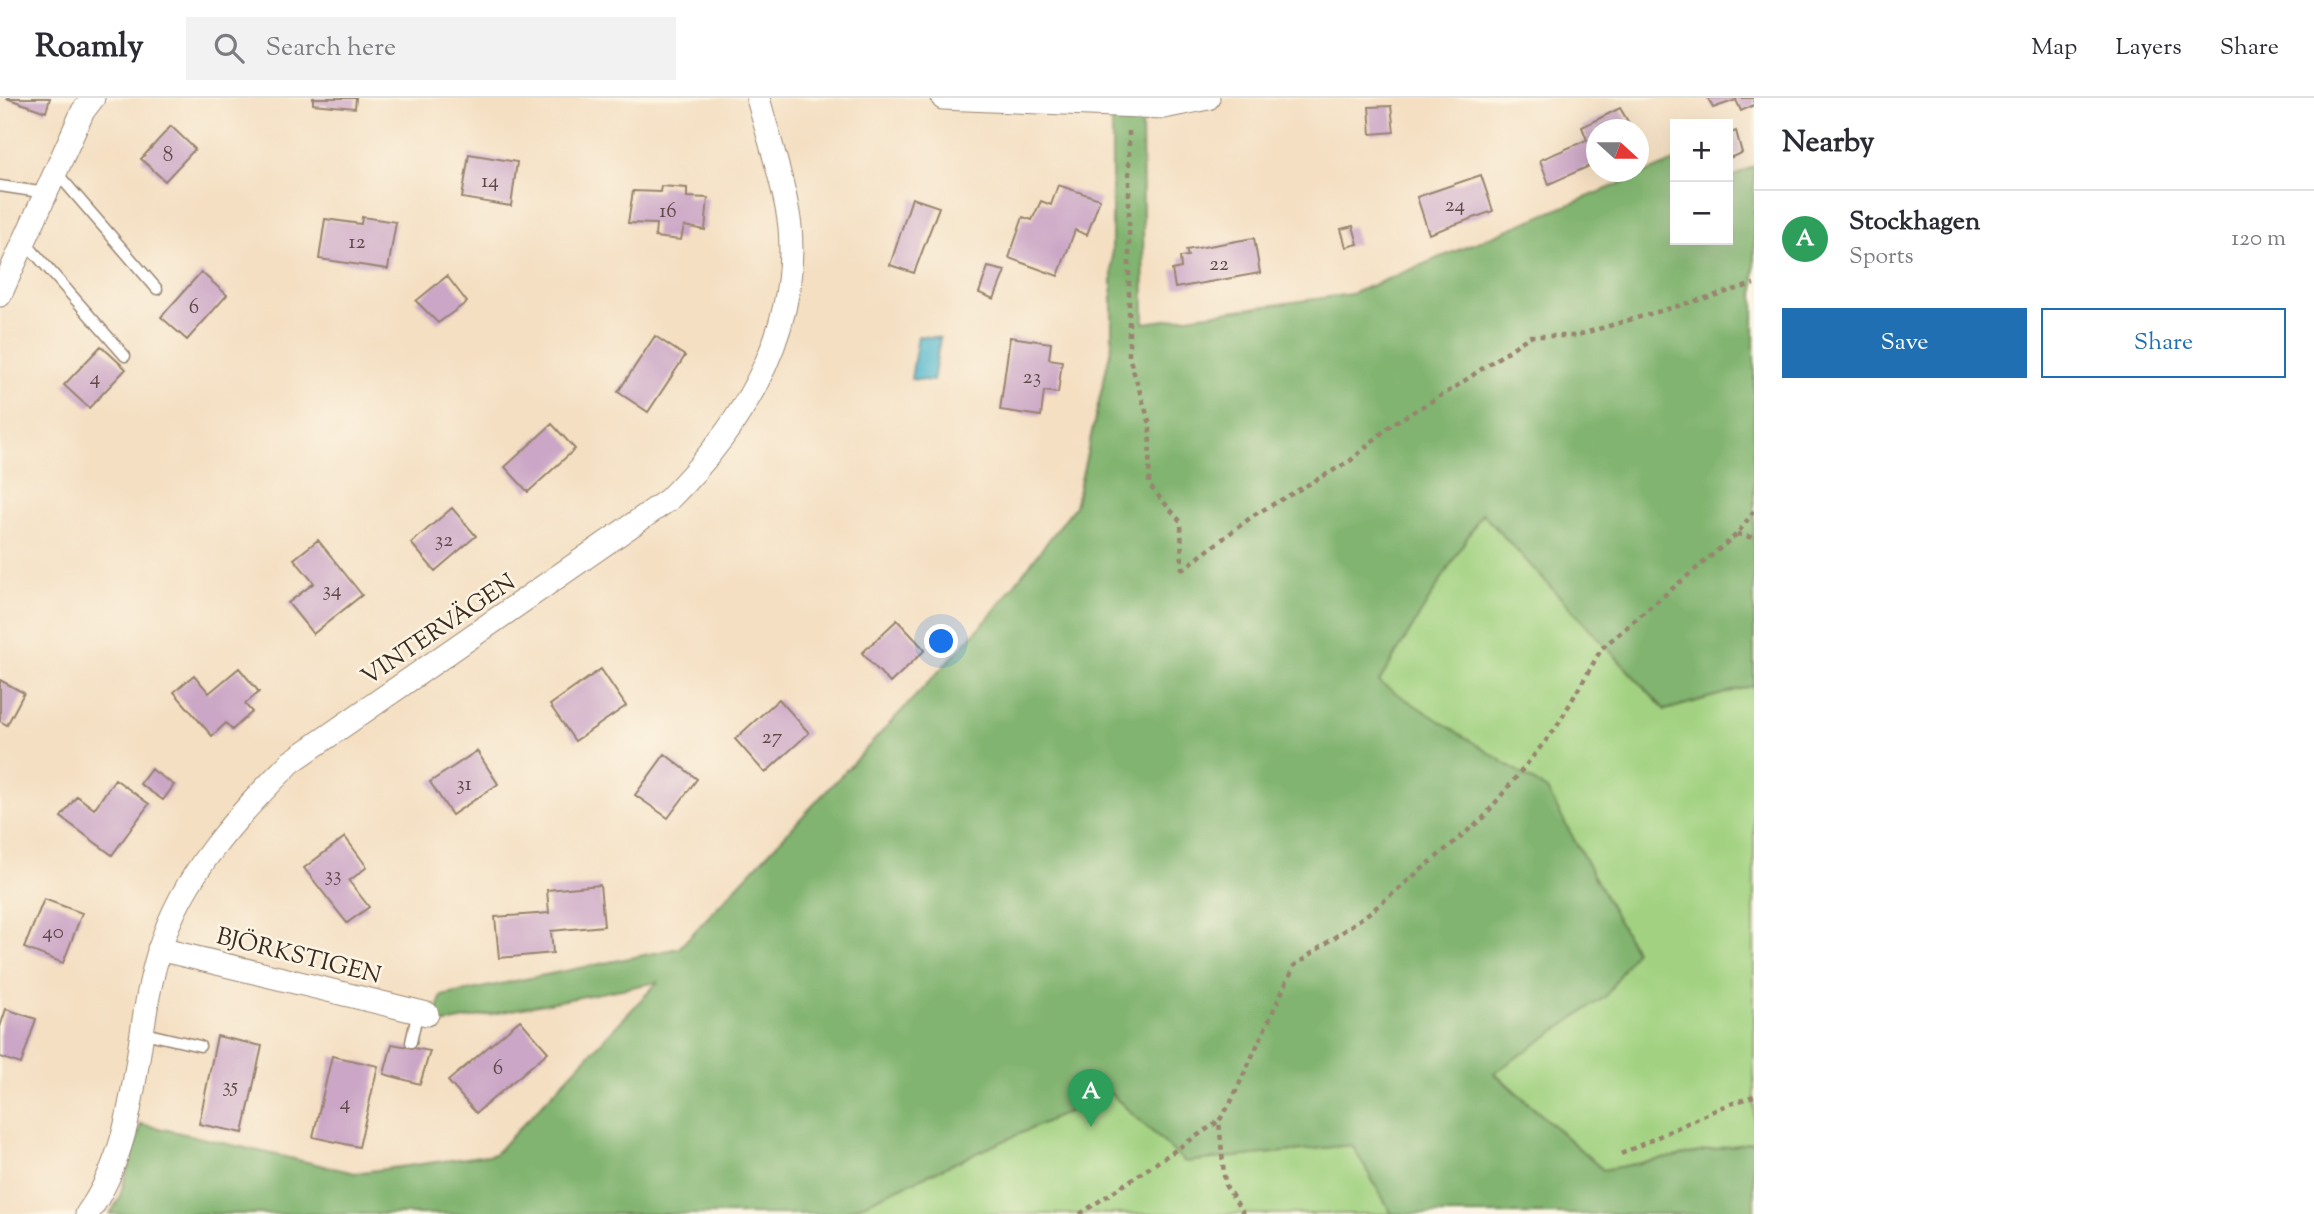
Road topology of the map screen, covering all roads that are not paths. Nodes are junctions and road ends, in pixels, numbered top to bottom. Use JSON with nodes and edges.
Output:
{"nodes":[{"id":1,"x":93,"y":98,"type":"edge"},
{"id":2,"x":758,"y":98,"type":"edge"},
{"id":3,"x":943,"y":98,"type":"edge"},
{"id":4,"x":1208,"y":98,"type":"edge"},
{"id":5,"x":55,"y":171,"type":"junction"},
{"id":6,"x":0,"y":186,"type":"edge"},
{"id":7,"x":46,"y":192,"type":"junction"},
{"id":8,"x":23,"y":240,"type":"junction"},
{"id":9,"x":157,"y":289,"type":"dead end"},
{"id":10,"x":0,"y":295,"type":"edge"},
{"id":11,"x":125,"y":356,"type":"dead end"},
{"id":12,"x":159,"y":949,"type":"junction"},
{"id":13,"x":422,"y":1012,"type":"joint"},
{"id":14,"x":144,"y":1033,"type":"junction"},
{"id":15,"x":411,"y":1042,"type":"dead end"},
{"id":16,"x":200,"y":1046,"type":"dead end"},
{"id":17,"x":87,"y":1214,"type":"edge"}],
"edges":[{"from":1,"to":5,"type":"street"},
{"from":2,"to":12,"type":"street","name":"VINTERVÄGEN"},
{"from":3,"to":4,"type":"street"},
{"from":5,"to":7,"type":"street"},
{"from":5,"to":9,"type":"lane"},
{"from":6,"to":7,"type":"lane"},
{"from":7,"to":8,"type":"street"},
{"from":8,"to":10,"type":"street"},
{"from":8,"to":11,"type":"lane"},
{"from":12,"to":13,"type":"street","name":"BJÖRKSTIGEN"},
{"from":12,"to":14,"type":"street","name":"VINTERVÄGEN"},
{"from":13,"to":15,"type":"lane"},
{"from":14,"to":16,"type":"lane"},
{"from":14,"to":17,"type":"street","name":"VINTERVÄGEN"}]}
